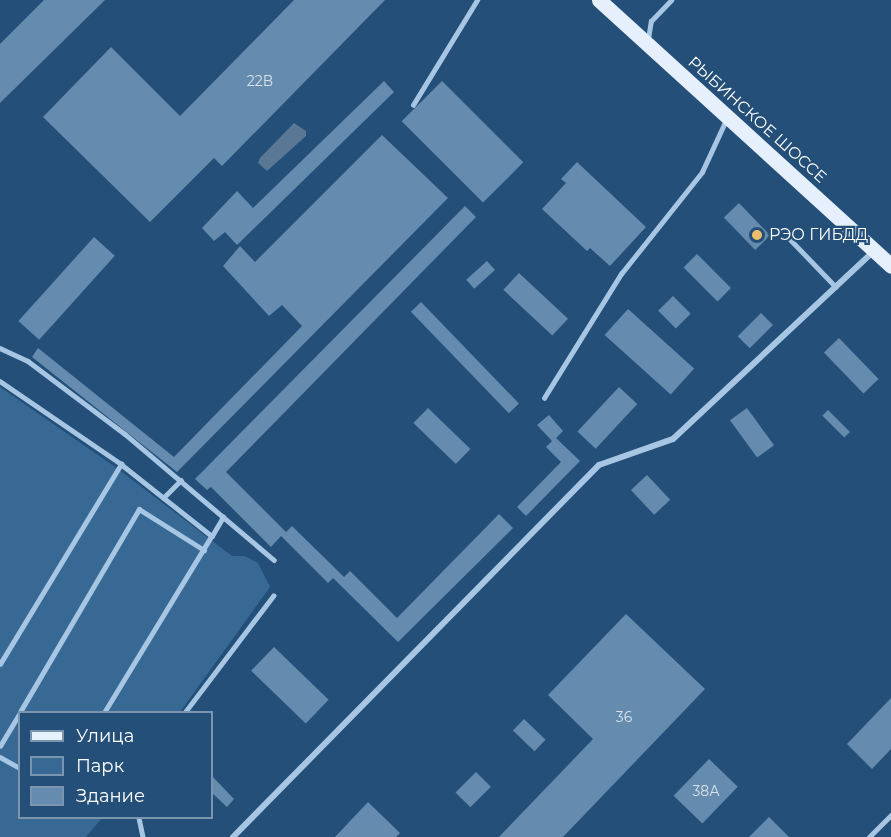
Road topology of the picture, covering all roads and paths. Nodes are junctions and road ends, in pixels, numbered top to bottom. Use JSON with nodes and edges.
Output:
{"nodes":[{"id":1,"x":477,"y":0,"type":"edge"},
{"id":2,"x":599,"y":0,"type":"edge"},
{"id":3,"x":671,"y":0,"type":"edge"},
{"id":4,"x":647,"y":45,"type":"junction"},
{"id":5,"x":413,"y":105,"type":"dead end"},
{"id":6,"x":727,"y":117,"type":"junction"},
{"id":7,"x":788,"y":237,"type":"dead end"},
{"id":8,"x":875,"y":251,"type":"junction"},
{"id":9,"x":891,"y":266,"type":"edge"},
{"id":10,"x":836,"y":287,"type":"junction"},
{"id":11,"x":0,"y":348,"type":"edge"},
{"id":12,"x":0,"y":381,"type":"edge"},
{"id":13,"x":544,"y":398,"type":"dead end"},
{"id":14,"x":121,"y":464,"type":"junction"},
{"id":15,"x":181,"y":480,"type":"junction"},
{"id":16,"x":163,"y":498,"type":"junction"},
{"id":17,"x":223,"y":517,"type":"junction"},
{"id":18,"x":212,"y":536,"type":"junction"},
{"id":19,"x":204,"y":550,"type":"junction"},
{"id":20,"x":274,"y":561,"type":"dead end"},
{"id":21,"x":273,"y":596,"type":"dead end"},
{"id":22,"x":0,"y":664,"type":"edge"},
{"id":23,"x":21,"y":711,"type":"edge"},
{"id":24,"x":106,"y":711,"type":"edge"},
{"id":25,"x":186,"y":711,"type":"edge"},
{"id":26,"x":18,"y":716,"type":"edge"},
{"id":27,"x":0,"y":746,"type":"edge"},
{"id":28,"x":0,"y":757,"type":"edge"},
{"id":29,"x":18,"y":767,"type":"edge"},
{"id":30,"x":891,"y":815,"type":"edge"},
{"id":31,"x":139,"y":819,"type":"edge"},
{"id":32,"x":142,"y":837,"type":"edge"},
{"id":33,"x":233,"y":837,"type":"edge"},
{"id":34,"x":869,"y":837,"type":"edge"}],
"edges":[{"from":1,"to":5,"type":"lane"},
{"from":2,"to":4,"type":"main road","name":"РЫБИНСКОЕ ШОССЕ"},
{"from":3,"to":4,"type":"lane"},
{"from":4,"to":6,"type":"main road","name":"РЫБИНСКОЕ ШОССЕ"},
{"from":6,"to":8,"type":"main road","name":"РЫБИНСКОЕ ШОССЕ"},
{"from":6,"to":13,"type":"lane"},
{"from":7,"to":10,"type":"lane"},
{"from":8,"to":9,"type":"main road","name":"РЫБИНСКОЕ ШОССЕ"},
{"from":8,"to":10,"type":"street"},
{"from":10,"to":33,"type":"street"},
{"from":11,"to":15,"type":"lane"},
{"from":12,"to":14,"type":"lane"},
{"from":14,"to":16,"type":"lane"},
{"from":14,"to":22,"type":"lane"},
{"from":15,"to":16,"type":"lane"},
{"from":15,"to":17,"type":"lane"},
{"from":16,"to":18,"type":"lane"},
{"from":17,"to":18,"type":"lane"},
{"from":17,"to":20,"type":"lane"},
{"from":18,"to":19,"type":"lane"},
{"from":19,"to":23,"type":"lane"},
{"from":19,"to":24,"type":"lane"},
{"from":21,"to":25,"type":"lane"},
{"from":26,"to":27,"type":"lane"},
{"from":28,"to":29,"type":"lane"},
{"from":30,"to":34,"type":"lane"},
{"from":31,"to":32,"type":"lane"}]}
